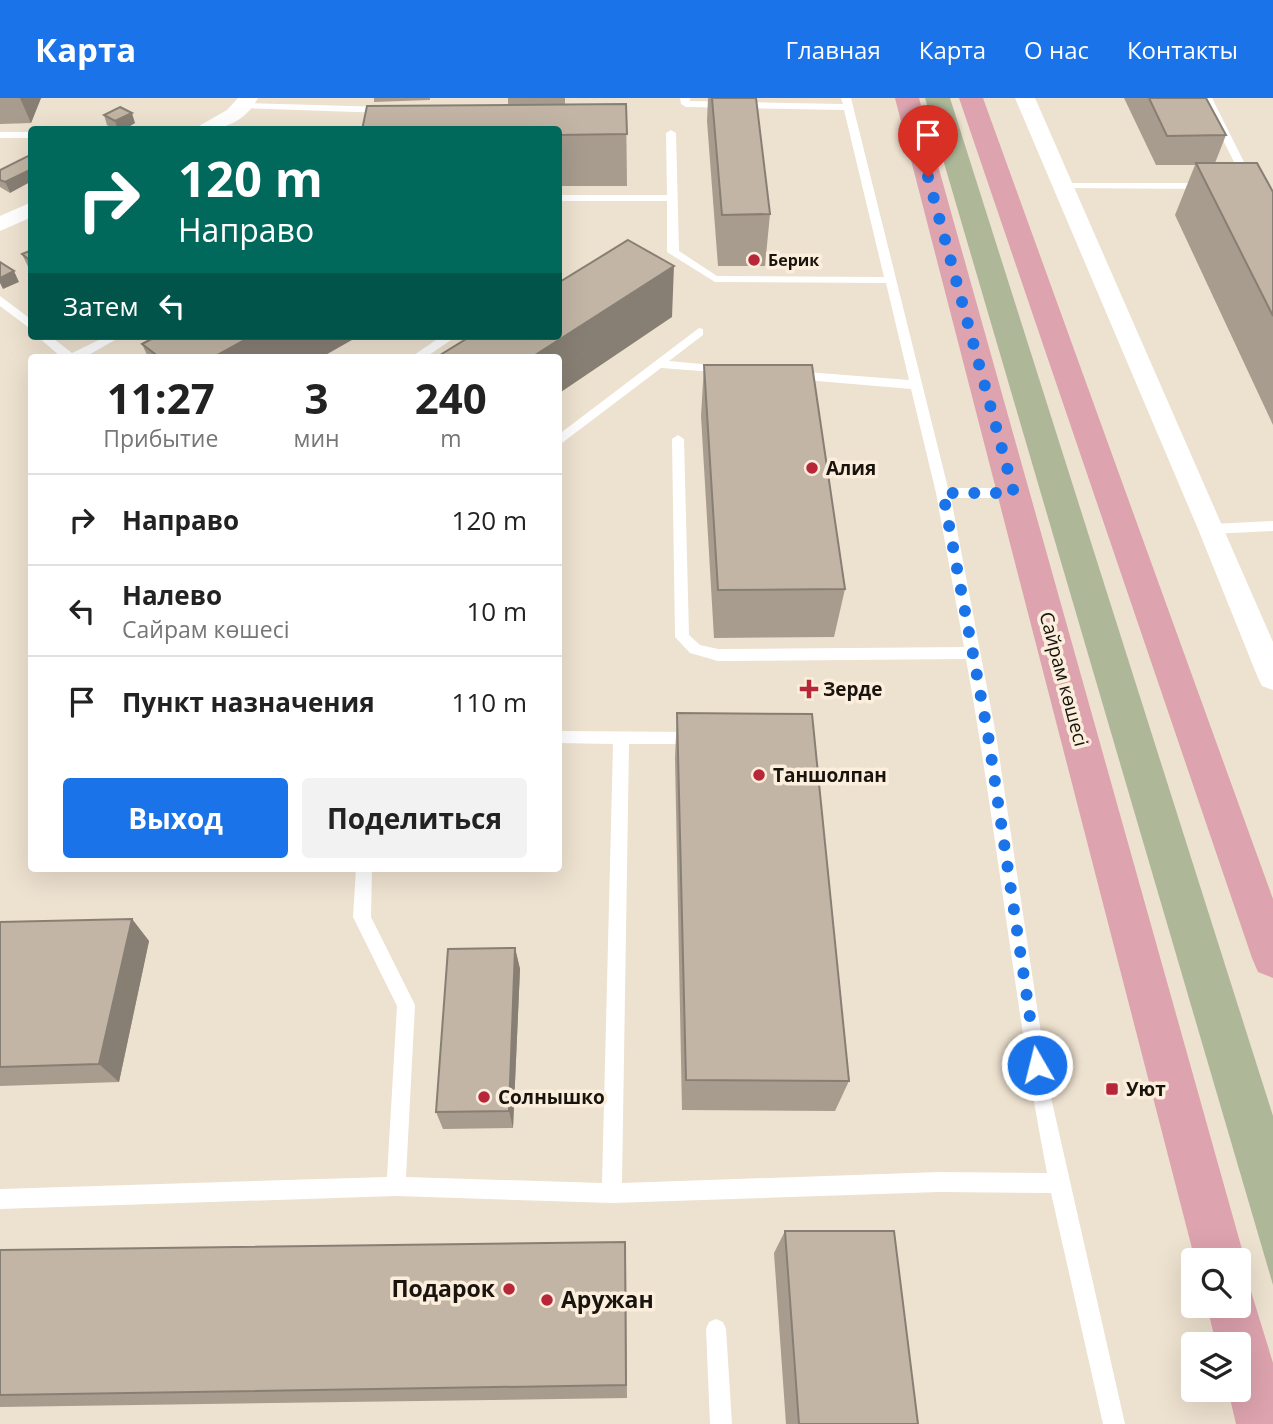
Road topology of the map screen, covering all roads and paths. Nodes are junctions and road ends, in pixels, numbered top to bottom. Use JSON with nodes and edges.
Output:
{"nodes":[{"id":1,"x":685,"y":98,"type":"edge"},
{"id":2,"x":906,"y":98,"type":"edge"},
{"id":3,"x":971,"y":98,"type":"edge"},
{"id":4,"x":1025,"y":98,"type":"edge"},
{"id":5,"x":1207,"y":98,"type":"edge"},
{"id":6,"x":246,"y":102,"type":"edge"},
{"id":7,"x":847,"y":102,"type":"edge"},
{"id":8,"x":402,"y":110,"type":"edge"},
{"id":9,"x":211,"y":126,"type":"edge"},
{"id":10,"x":671,"y":133,"type":"dead end"},
{"id":11,"x":0,"y":135,"type":"edge"},
{"id":12,"x":28,"y":135,"type":"edge"},
{"id":13,"x":1064,"y":186,"type":"junction"},
{"id":14,"x":1224,"y":186,"type":"edge"},
{"id":15,"x":1237,"y":186,"type":"edge"},
{"id":16,"x":562,"y":198,"type":"edge"},
{"id":17,"x":672,"y":198,"type":"junction"},
{"id":18,"x":28,"y":210,"type":"edge"},
{"id":19,"x":0,"y":224,"type":"edge"},
{"id":20,"x":891,"y":280,"type":"junction"},
{"id":21,"x":0,"y":300,"type":"edge"},
{"id":22,"x":28,"y":323,"type":"edge"},
{"id":23,"x":699,"y":332,"type":"dead end"},
{"id":24,"x":48,"y":340,"type":"edge"},
{"id":25,"x":108,"y":340,"type":"edge"},
{"id":26,"x":445,"y":340,"type":"edge"},
{"id":27,"x":65,"y":354,"type":"edge"},
{"id":28,"x":81,"y":354,"type":"edge"},
{"id":29,"x":422,"y":354,"type":"edge"},
{"id":30,"x":659,"y":365,"type":"junction"},
{"id":31,"x":741,"y":371,"type":"edge"},
{"id":32,"x":781,"y":374,"type":"edge"},
{"id":33,"x":917,"y":385,"type":"junction"},
{"id":34,"x":562,"y":439,"type":"edge"},
{"id":35,"x":678,"y":439,"type":"dead end"},
{"id":36,"x":943,"y":493,"type":"junction"},
{"id":37,"x":1014,"y":493,"type":"junction"},
{"id":38,"x":1273,"y":526,"type":"edge"},
{"id":39,"x":1212,"y":529,"type":"junction"},
{"id":40,"x":971,"y":653,"type":"junction"},
{"id":41,"x":1273,"y":678,"type":"edge"},
{"id":42,"x":562,"y":737,"type":"edge"},
{"id":43,"x":621,"y":738,"type":"junction"},
{"id":44,"x":710,"y":738,"type":"edge"},
{"id":45,"x":364,"y":872,"type":"edge"},
{"id":46,"x":1273,"y":958,"type":"edge"},
{"id":47,"x":1059,"y":1183,"type":"junction"},
{"id":48,"x":396,"y":1186,"type":"junction"},
{"id":49,"x":612,"y":1193,"type":"junction"},
{"id":50,"x":0,"y":1199,"type":"edge"},
{"id":51,"x":1217,"y":1248,"type":"edge"},
{"id":52,"x":1235,"y":1318,"type":"edge"},
{"id":53,"x":716,"y":1329,"type":"dead end"},
{"id":54,"x":721,"y":1424,"type":"edge"},
{"id":55,"x":1114,"y":1424,"type":"edge"},
{"id":56,"x":1263,"y":1424,"type":"edge"}],
"edges":[{"from":1,"to":7,"type":"lane"},
{"from":2,"to":37,"type":"main road","name":"Сайрам көшесі"},
{"from":3,"to":46,"type":"main road"},
{"from":4,"to":13,"type":"street"},
{"from":5,"to":15,"type":"lane"},
{"from":6,"to":8,"type":"lane"},
{"from":6,"to":9,"type":"street"},
{"from":7,"to":20,"type":"lane"},
{"from":10,"to":17,"type":"lane"},
{"from":11,"to":12,"type":"lane"},
{"from":13,"to":14,"type":"lane"},
{"from":13,"to":39,"type":"street"},
{"from":16,"to":17,"type":"lane"},
{"from":17,"to":20,"type":"lane"},
{"from":18,"to":19,"type":"street"},
{"from":20,"to":33,"type":"lane"},
{"from":21,"to":22,"type":"lane"},
{"from":23,"to":30,"type":"lane"},
{"from":24,"to":27,"type":"lane"},
{"from":25,"to":28,"type":"lane"},
{"from":26,"to":29,"type":"lane"},
{"from":30,"to":31,"type":"lane"},
{"from":30,"to":34,"type":"lane"},
{"from":32,"to":33,"type":"lane"},
{"from":33,"to":36,"type":"lane"},
{"from":35,"to":40,"type":"lane"},
{"from":36,"to":37,"type":"lane"},
{"from":36,"to":40,"type":"lane"},
{"from":37,"to":51,"type":"main road","name":"Сайрам көшесі"},
{"from":38,"to":39,"type":"lane"},
{"from":39,"to":41,"type":"street"},
{"from":40,"to":47,"type":"lane"},
{"from":42,"to":43,"type":"lane"},
{"from":43,"to":44,"type":"lane"},
{"from":43,"to":49,"type":"lane"},
{"from":45,"to":48,"type":"lane"},
{"from":47,"to":49,"type":"lane"},
{"from":47,"to":55,"type":"lane"},
{"from":48,"to":49,"type":"lane"},
{"from":48,"to":50,"type":"lane"},
{"from":52,"to":56,"type":"main road"},
{"from":53,"to":54,"type":"lane"}]}
